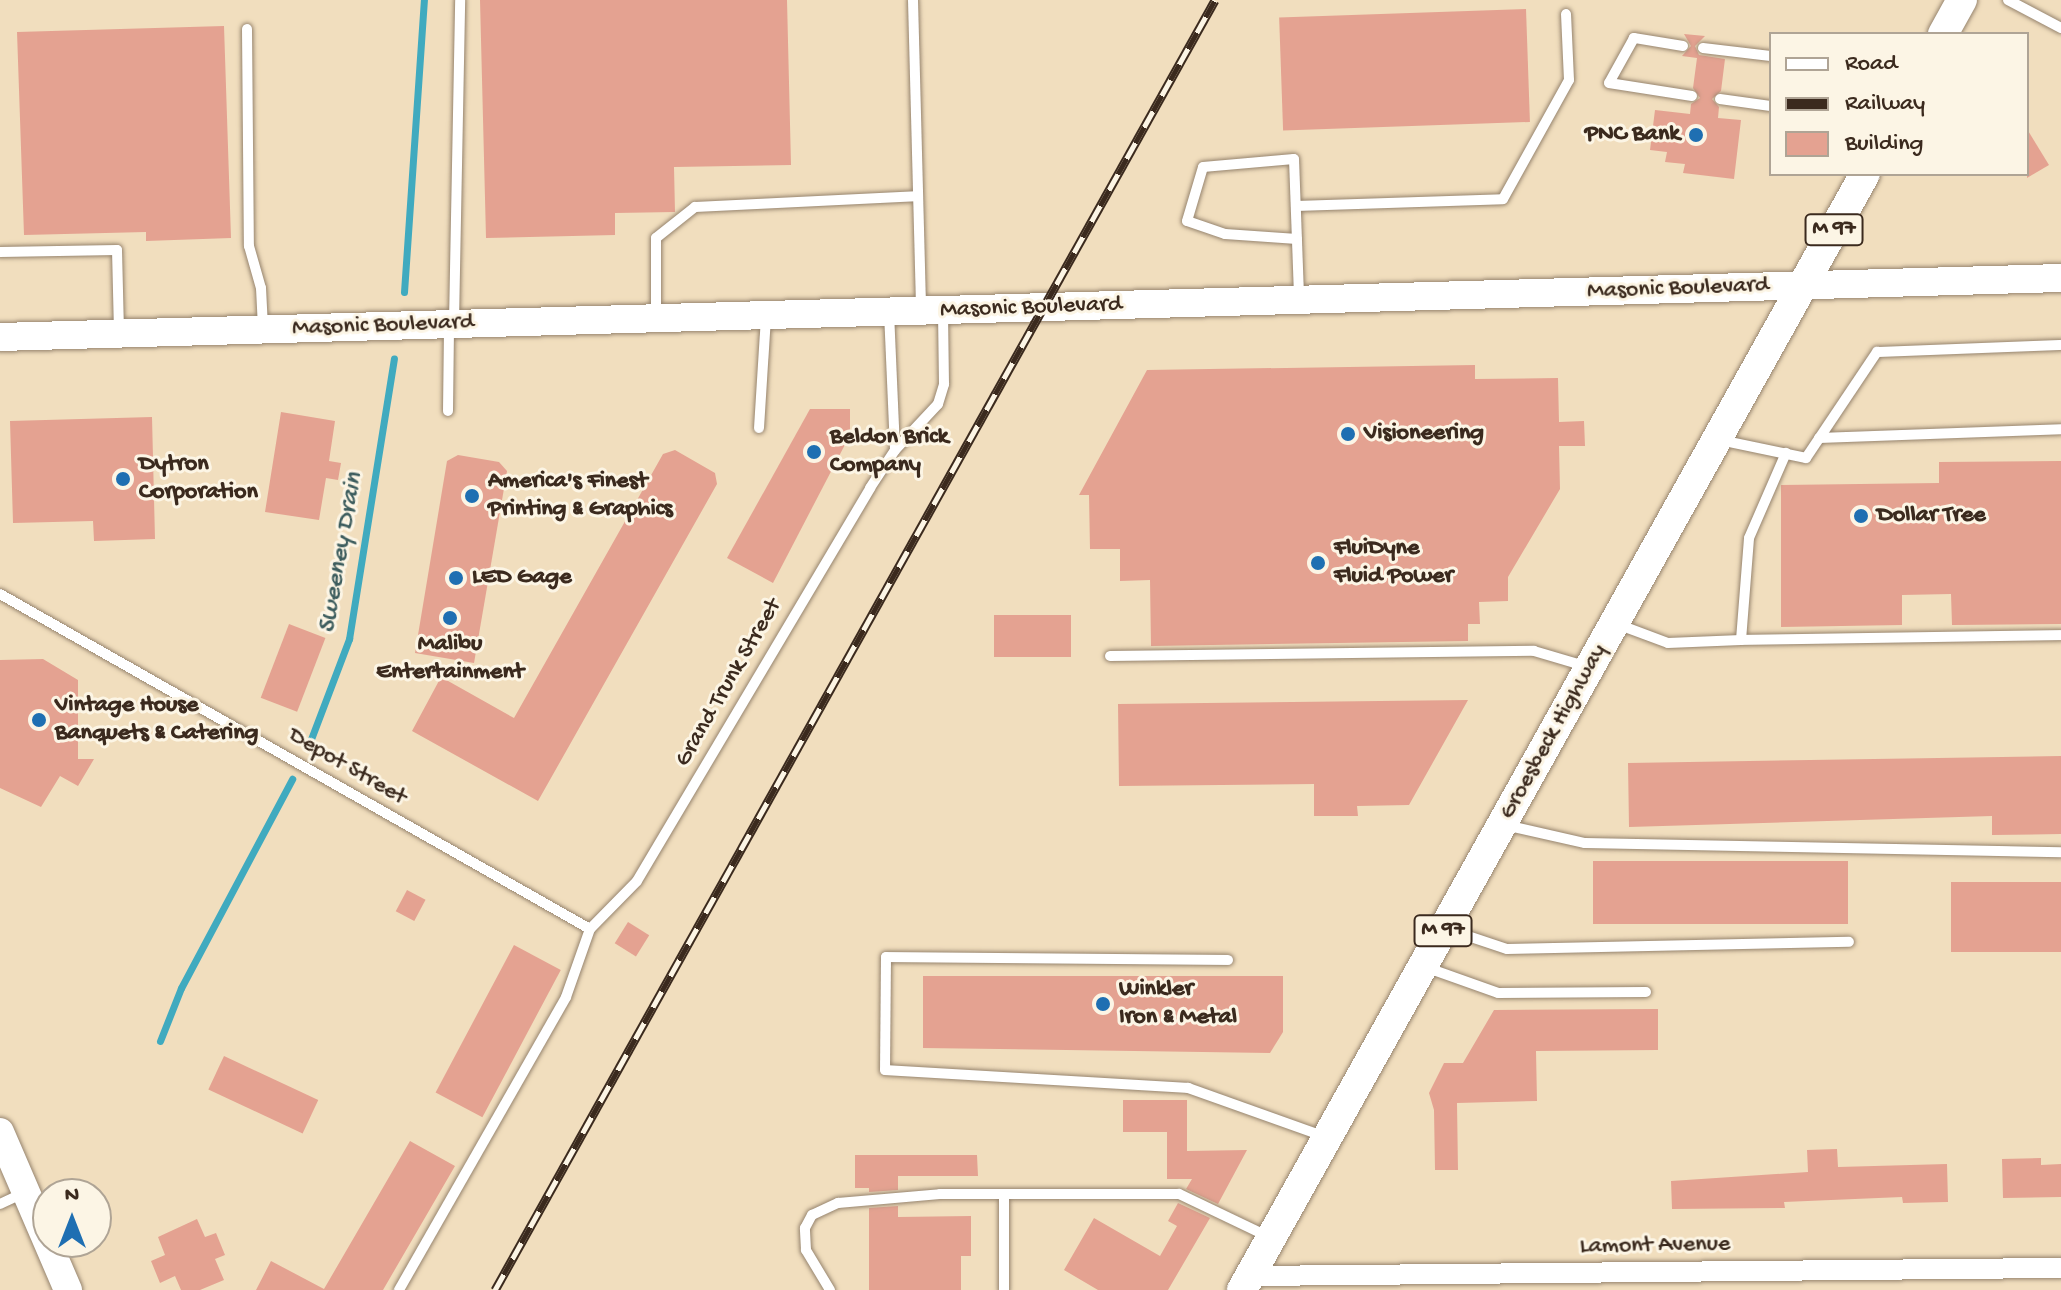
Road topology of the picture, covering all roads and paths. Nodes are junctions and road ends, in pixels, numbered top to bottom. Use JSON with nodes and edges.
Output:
{"nodes":[{"id":1,"x":460,"y":0,"type":"edge"},
{"id":2,"x":913,"y":0,"type":"edge"},
{"id":3,"x":1962,"y":0,"type":"edge"},
{"id":4,"x":2008,"y":0,"type":"edge"},
{"id":5,"x":1566,"y":14,"type":"dead end"},
{"id":6,"x":2061,"y":28,"type":"edge"},
{"id":7,"x":247,"y":29,"type":"dead end"},
{"id":8,"x":1944,"y":32,"type":"edge"},
{"id":9,"x":1683,"y":46,"type":"dead end"},
{"id":10,"x":1703,"y":48,"type":"dead end"},
{"id":11,"x":1769,"y":56,"type":"edge"},
{"id":12,"x":1692,"y":96,"type":"dead end"},
{"id":13,"x":1720,"y":99,"type":"dead end"},
{"id":14,"x":1769,"y":106,"type":"edge"},
{"id":15,"x":1864,"y":176,"type":"edge"},
{"id":16,"x":916,"y":196,"type":"junction"},
{"id":17,"x":1296,"y":206,"type":"junction"},
{"id":18,"x":1297,"y":239,"type":"junction"},
{"id":19,"x":0,"y":252,"type":"edge"},
{"id":20,"x":2061,"y":278,"type":"edge"},
{"id":21,"x":1803,"y":285,"type":"junction"},
{"id":22,"x":1300,"y":300,"type":"junction"},
{"id":23,"x":932,"y":311,"type":"junction"},
{"id":24,"x":889,"y":312,"type":"junction"},
{"id":25,"x":766,"y":315,"type":"junction"},
{"id":26,"x":656,"y":319,"type":"junction"},
{"id":27,"x":452,"y":324,"type":"junction"},
{"id":28,"x":263,"y":330,"type":"junction"},
{"id":29,"x":119,"y":334,"type":"junction"},
{"id":30,"x":0,"y":337,"type":"edge"},
{"id":31,"x":2061,"y":345,"type":"edge"},
{"id":32,"x":448,"y":411,"type":"dead end"},
{"id":33,"x":759,"y":428,"type":"dead end"},
{"id":34,"x":2061,"y":429,"type":"edge"},
{"id":35,"x":1819,"y":438,"type":"junction"},
{"id":36,"x":1718,"y":440,"type":"junction"},
{"id":37,"x":895,"y":450,"type":"junction"},
{"id":38,"x":1786,"y":453,"type":"junction"},
{"id":39,"x":0,"y":594,"type":"edge"},
{"id":40,"x":1615,"y":623,"type":"junction"},
{"id":41,"x":2061,"y":635,"type":"edge"},
{"id":42,"x":1741,"y":640,"type":"junction"},
{"id":43,"x":1110,"y":656,"type":"dead end"},
{"id":44,"x":1590,"y":669,"type":"junction"},
{"id":45,"x":1503,"y":824,"type":"junction"},
{"id":46,"x":2061,"y":852,"type":"edge"},
{"id":47,"x":1445,"y":928,"type":"junction"},
{"id":48,"x":590,"y":929,"type":"junction"},
{"id":49,"x":1849,"y":942,"type":"dead end"},
{"id":50,"x":1228,"y":960,"type":"dead end"},
{"id":51,"x":1423,"y":966,"type":"junction"},
{"id":52,"x":1646,"y":992,"type":"dead end"},
{"id":53,"x":0,"y":1132,"type":"edge"},
{"id":54,"x":1327,"y":1138,"type":"junction"},
{"id":55,"x":1004,"y":1194,"type":"junction"},
{"id":56,"x":13,"y":1198,"type":"edge"},
{"id":57,"x":1272,"y":1238,"type":"junction"},
{"id":58,"x":2061,"y":1268,"type":"edge"},
{"id":59,"x":1472,"y":1282,"type":"edge"},
{"id":60,"x":1246,"y":1283,"type":"edge"},
{"id":61,"x":68,"y":1290,"type":"edge"},
{"id":62,"x":399,"y":1290,"type":"edge"},
{"id":63,"x":830,"y":1290,"type":"edge"},
{"id":64,"x":1004,"y":1290,"type":"edge"}],
"edges":[{"from":1,"to":27,"type":"lane"},
{"from":2,"to":16,"type":"lane","name":"Grand Trunk Street"},
{"from":3,"to":8,"type":"main road"},
{"from":4,"to":6,"type":"lane"},
{"from":5,"to":17,"type":"lane"},
{"from":7,"to":28,"type":"lane"},
{"from":9,"to":12,"type":"lane"},
{"from":10,"to":11,"type":"lane"},
{"from":13,"to":14,"type":"lane"},
{"from":15,"to":21,"type":"main road","name":"Groesbeck Highway","number":"M 97"},
{"from":16,"to":23,"type":"lane","name":"Grand Trunk Street"},
{"from":16,"to":26,"type":"lane"},
{"from":17,"to":18,"type":"lane"},
{"from":17,"to":18,"type":"lane"},
{"from":18,"to":22,"type":"lane"},
{"from":19,"to":29,"type":"lane"},
{"from":20,"to":21,"type":"street","name":"Masonic Boulevard"},
{"from":21,"to":22,"type":"street","name":"Masonic Boulevard"},
{"from":21,"to":36,"type":"main road","name":"Groesbeck Highway","number":"M 97"},
{"from":22,"to":23,"type":"street","name":"Masonic Boulevard"},
{"from":23,"to":24,"type":"street","name":"Masonic Boulevard"},
{"from":23,"to":37,"type":"lane","name":"Grand Trunk Street"},
{"from":24,"to":25,"type":"street","name":"Masonic Boulevard"},
{"from":24,"to":37,"type":"lane"},
{"from":25,"to":26,"type":"street","name":"Masonic Boulevard"},
{"from":25,"to":33,"type":"lane"},
{"from":26,"to":27,"type":"street","name":"Masonic Boulevard"},
{"from":27,"to":28,"type":"street","name":"Masonic Boulevard"},
{"from":27,"to":32,"type":"lane"},
{"from":28,"to":29,"type":"street","name":"Masonic Boulevard"},
{"from":29,"to":30,"type":"street","name":"Masonic Boulevard"},
{"from":31,"to":35,"type":"lane"},
{"from":34,"to":35,"type":"lane"},
{"from":35,"to":38,"type":"lane"},
{"from":36,"to":38,"type":"lane"},
{"from":36,"to":40,"type":"main road","name":"Groesbeck Highway","number":"M 97"},
{"from":37,"to":48,"type":"lane","name":"Grand Trunk Street"},
{"from":38,"to":42,"type":"lane"},
{"from":39,"to":48,"type":"lane","name":"Depot Street"},
{"from":40,"to":42,"type":"lane"},
{"from":40,"to":44,"type":"main road","name":"Groesbeck Highway","number":"M 97"},
{"from":41,"to":42,"type":"lane"},
{"from":43,"to":44,"type":"lane"},
{"from":44,"to":45,"type":"main road","name":"Groesbeck Highway","number":"M 97"},
{"from":45,"to":46,"type":"lane"},
{"from":45,"to":47,"type":"main road","name":"Groesbeck Highway","number":"M 97"},
{"from":47,"to":49,"type":"lane"},
{"from":47,"to":51,"type":"main road","name":"Groesbeck Highway","number":"M 97"},
{"from":48,"to":62,"type":"lane"},
{"from":50,"to":54,"type":"lane"},
{"from":51,"to":52,"type":"lane"},
{"from":51,"to":54,"type":"main road","name":"Groesbeck Highway","number":"M 97"},
{"from":53,"to":56,"type":"street"},
{"from":54,"to":57,"type":"main road","name":"Groesbeck Highway","number":"M 97"},
{"from":55,"to":57,"type":"lane"},
{"from":55,"to":63,"type":"lane"},
{"from":55,"to":64,"type":"lane"},
{"from":56,"to":61,"type":"street"},
{"from":57,"to":60,"type":"main road","name":"Groesbeck Highway","number":"M 97"},
{"from":58,"to":59,"type":"street","name":"Lamont Avenue"},
{"from":59,"to":60,"type":"street","name":"Lamont Avenue"}]}
